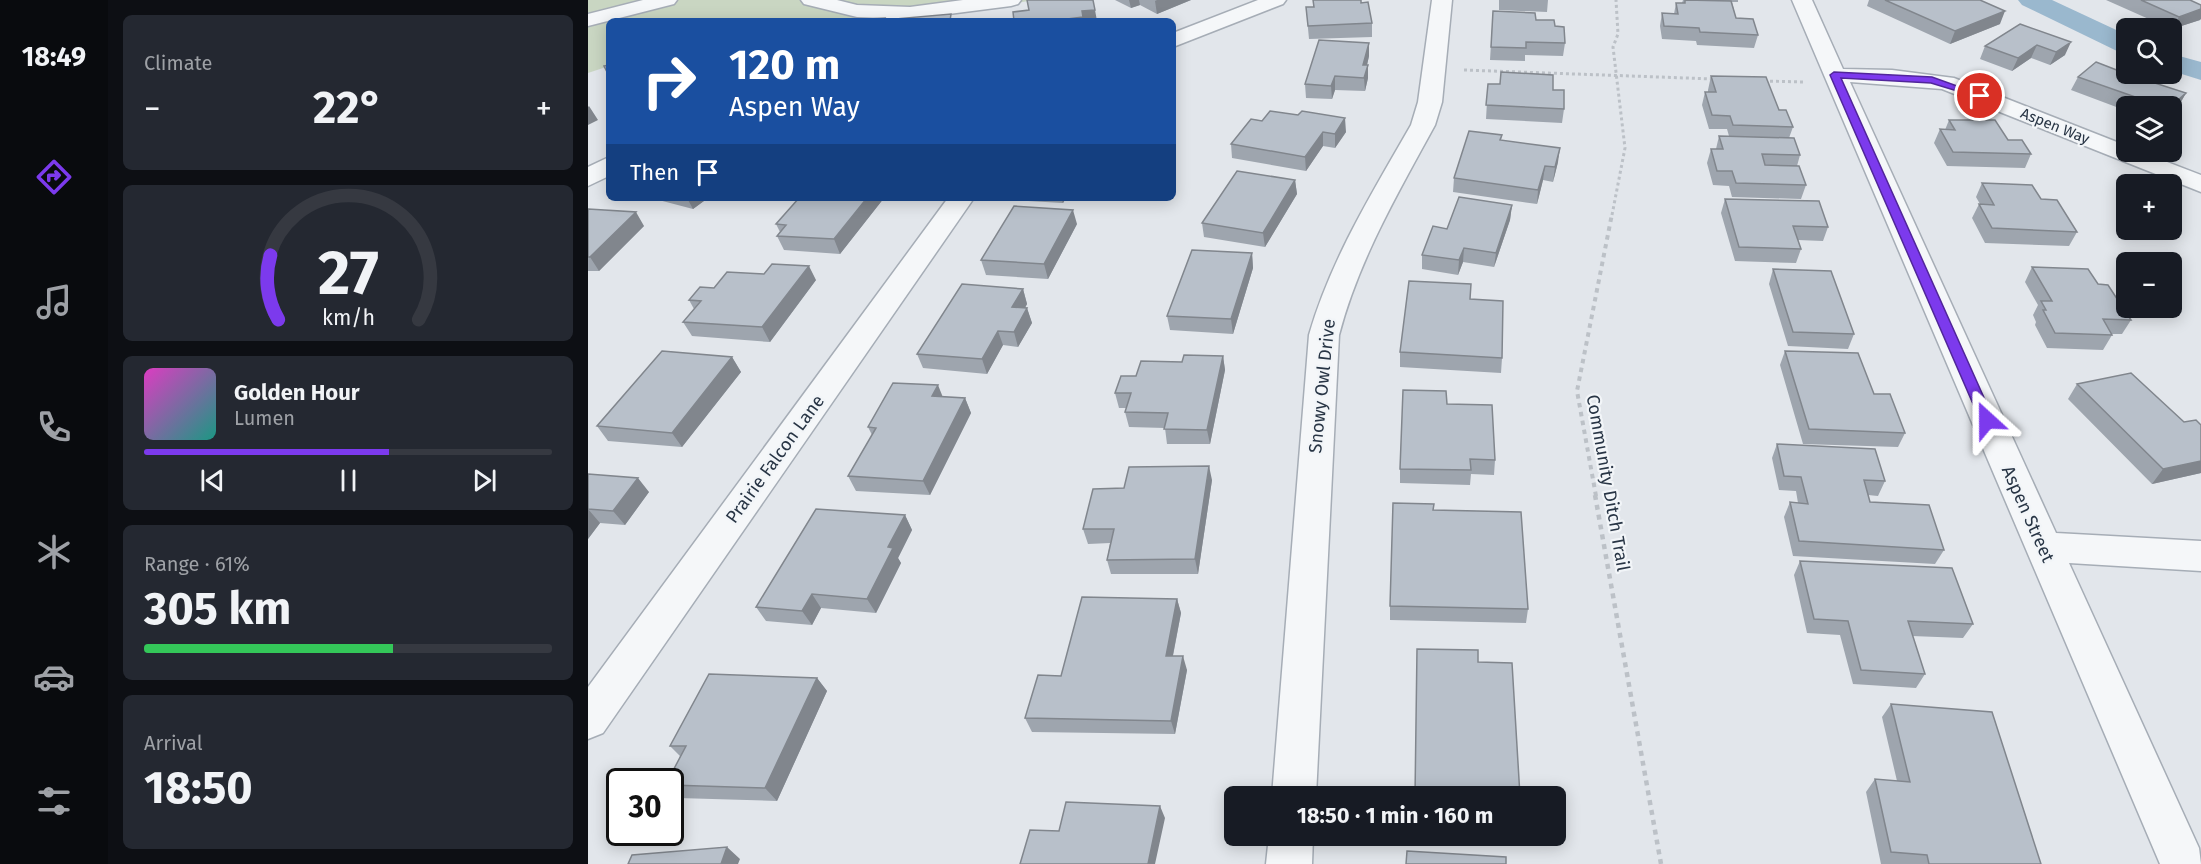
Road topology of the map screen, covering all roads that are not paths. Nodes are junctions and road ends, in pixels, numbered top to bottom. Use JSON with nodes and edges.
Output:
{"nodes":[{"id":1,"x":667,"y":0,"type":"edge"},
{"id":2,"x":812,"y":0,"type":"edge"},
{"id":3,"x":1011,"y":0,"type":"edge"},
{"id":4,"x":1276,"y":0,"type":"edge"},
{"id":5,"x":1442,"y":0,"type":"edge"},
{"id":6,"x":1802,"y":0,"type":"edge"},
{"id":7,"x":588,"y":20,"type":"edge"},
{"id":8,"x":1176,"y":40,"type":"edge"},
{"id":9,"x":1836,"y":79,"type":"junction"},
{"id":10,"x":606,"y":167,"type":"edge"},
{"id":11,"x":588,"y":178,"type":"edge"},
{"id":12,"x":2201,"y":184,"type":"edge"},
{"id":13,"x":959,"y":201,"type":"edge"},
{"id":14,"x":2042,"y":547,"type":"junction"},
{"id":15,"x":2201,"y":556,"type":"edge"},
{"id":16,"x":588,"y":720,"type":"edge"},
{"id":17,"x":1295,"y":786,"type":"edge"},
{"id":18,"x":1290,"y":846,"type":"edge"},
{"id":19,"x":1289,"y":864,"type":"edge"},
{"id":20,"x":2183,"y":864,"type":"edge"}],
"edges":[{"from":1,"to":7,"type":"street"},
{"from":2,"to":3,"type":"street"},
{"from":4,"to":8,"type":"street"},
{"from":5,"to":17,"type":"street","name":"Snowy Owl Drive"},
{"from":6,"to":9,"type":"street","name":"Aspen Street"},
{"from":9,"to":12,"type":"street","name":"Aspen Way"},
{"from":9,"to":14,"type":"street","name":"Aspen Street"},
{"from":10,"to":11,"type":"street"},
{"from":13,"to":16,"type":"street","name":"Prairie Falcon Lane"},
{"from":14,"to":15,"type":"street"},
{"from":14,"to":20,"type":"street","name":"Aspen Street"},
{"from":18,"to":19,"type":"street"}]}
